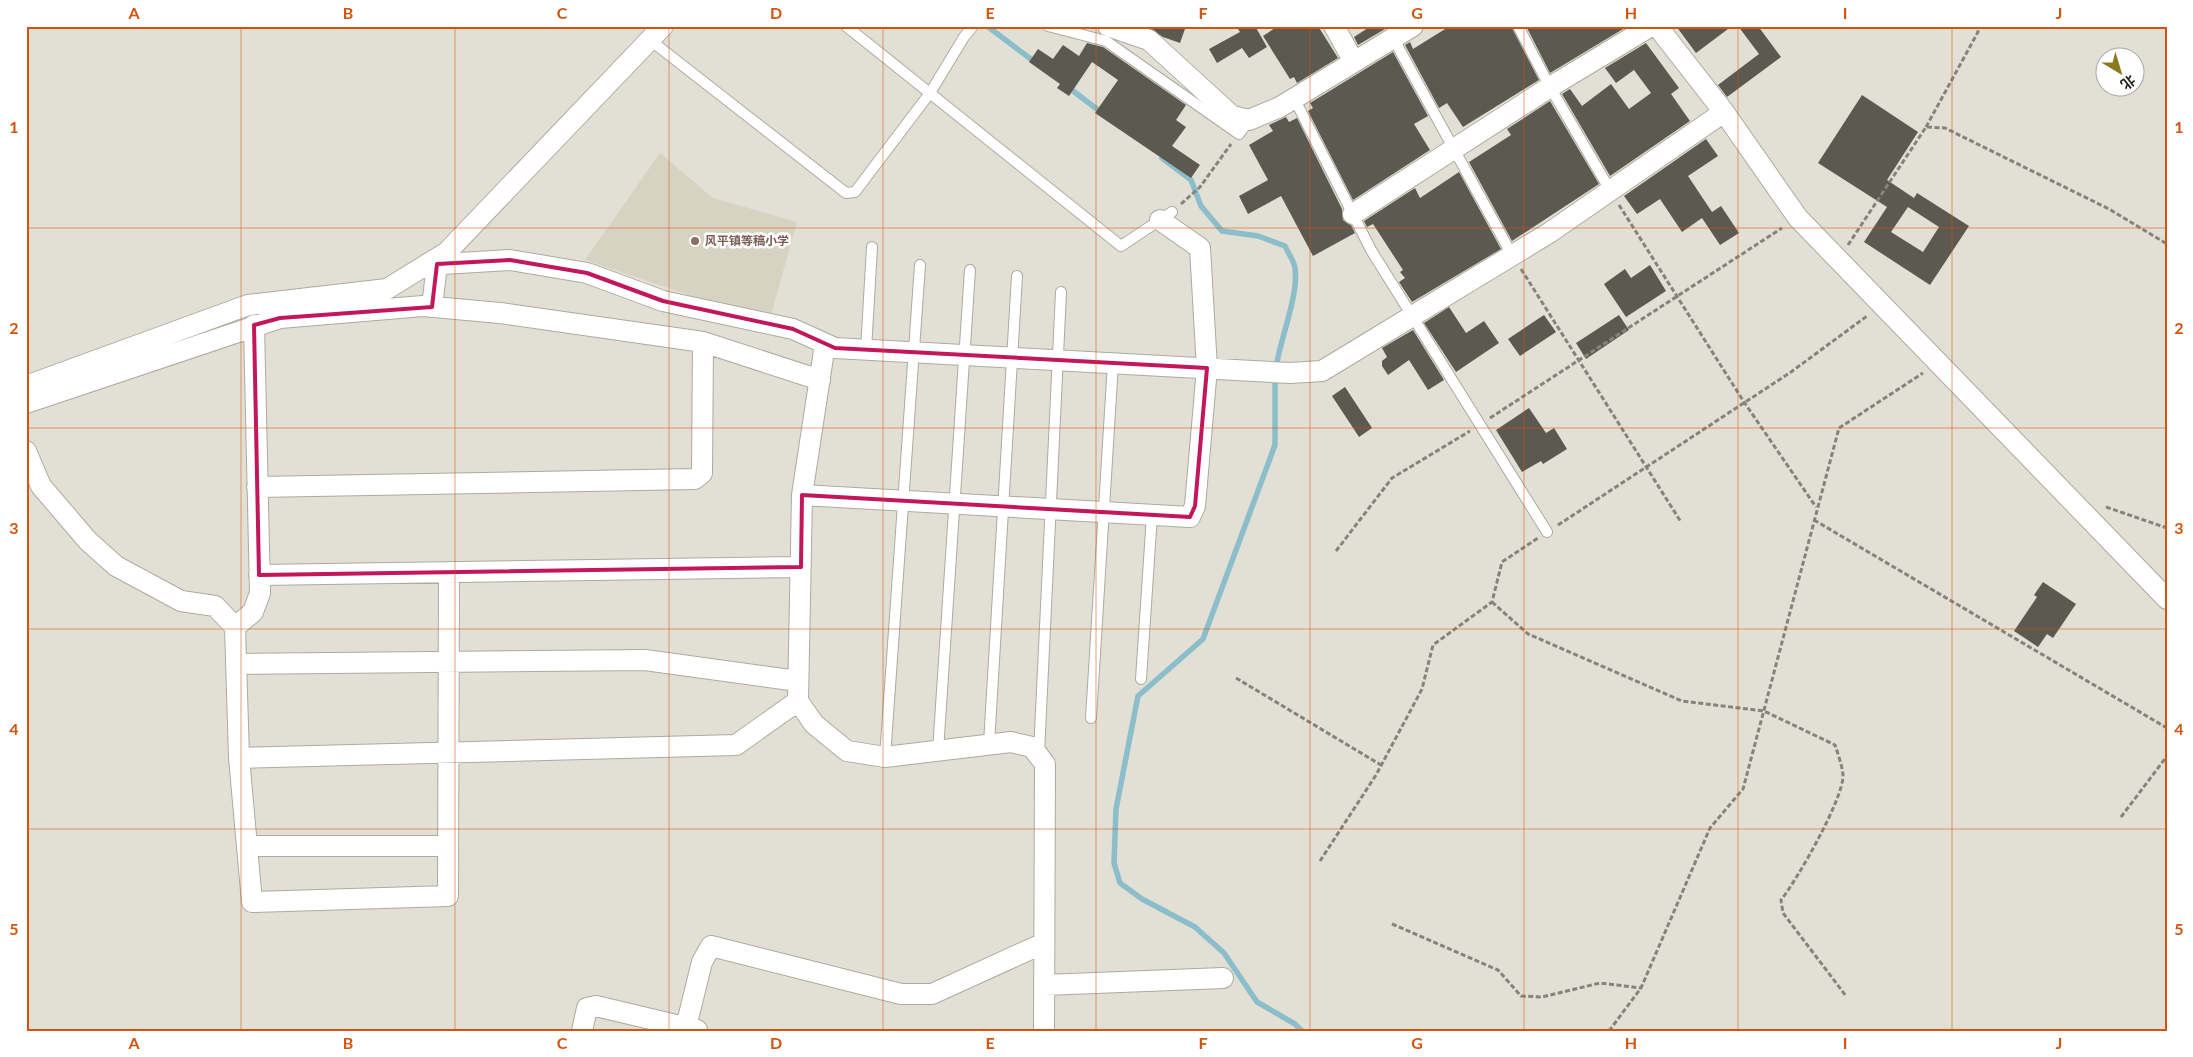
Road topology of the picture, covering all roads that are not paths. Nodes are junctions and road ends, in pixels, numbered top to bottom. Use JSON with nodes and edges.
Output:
{"nodes":[{"id":1,"x":846,"y":26,"type":"edge"},
{"id":2,"x":973,"y":26,"type":"edge"},
{"id":3,"x":1048,"y":26,"type":"edge"},
{"id":4,"x":1108,"y":26,"type":"edge"},
{"id":5,"x":1334,"y":26,"type":"edge"},
{"id":6,"x":1413,"y":26,"type":"edge"},
{"id":7,"x":1518,"y":26,"type":"edge"},
{"id":8,"x":1651,"y":26,"type":"edge"},
{"id":9,"x":1656,"y":26,"type":"edge"},
{"id":10,"x":656,"y":33,"type":"edge"},
{"id":11,"x":1393,"y":38,"type":"junction"},
{"id":12,"x":1354,"y":62,"type":"junction"},
{"id":13,"x":1550,"y":87,"type":"junction"},
{"id":14,"x":930,"y":93,"type":"junction"},
{"id":15,"x":1294,"y":98,"type":"junction"},
{"id":16,"x":1724,"y":112,"type":"junction"},
{"id":17,"x":1244,"y":127,"type":"junction"},
{"id":18,"x":1453,"y":151,"type":"junction"},
{"id":19,"x":1610,"y":190,"type":"junction"},
{"id":20,"x":1353,"y":214,"type":"junction"},
{"id":21,"x":1166,"y":216,"type":"joint"},
{"id":22,"x":872,"y":247,"type":"dead end"},
{"id":23,"x":1512,"y":255,"type":"junction"},
{"id":24,"x":432,"y":265,"type":"junction"},
{"id":25,"x":920,"y":265,"type":"dead end"},
{"id":26,"x":970,"y":270,"type":"dead end"},
{"id":27,"x":1018,"y":276,"type":"dead end"},
{"id":28,"x":1061,"y":292,"type":"dead end"},
{"id":29,"x":432,"y":307,"type":"junction"},
{"id":30,"x":1412,"y":316,"type":"junction"},
{"id":31,"x":254,"y":325,"type":"junction"},
{"id":32,"x":703,"y":342,"type":"junction"},
{"id":33,"x":826,"y":344,"type":"junction"},
{"id":34,"x":866,"y":350,"type":"junction"},
{"id":35,"x":913,"y":352,"type":"junction"},
{"id":36,"x":964,"y":355,"type":"junction"},
{"id":37,"x":1012,"y":358,"type":"junction"},
{"id":38,"x":1057,"y":360,"type":"junction"},
{"id":39,"x":1113,"y":363,"type":"junction"},
{"id":40,"x":1207,"y":368,"type":"junction"},
{"id":41,"x":820,"y":380,"type":"junction"},
{"id":42,"x":26,"y":386,"type":"edge"},
{"id":43,"x":26,"y":403,"type":"edge"},
{"id":44,"x":26,"y":451,"type":"edge"},
{"id":45,"x":257,"y":487,"type":"junction"},
{"id":46,"x":802,"y":495,"type":"junction"},
{"id":47,"x":903,"y":501,"type":"junction"},
{"id":48,"x":954,"y":504,"type":"junction"},
{"id":49,"x":1003,"y":507,"type":"junction"},
{"id":50,"x":1050,"y":510,"type":"junction"},
{"id":51,"x":1103,"y":512,"type":"junction"},
{"id":52,"x":1152,"y":515,"type":"junction"},
{"id":53,"x":1548,"y":532,"type":"road end"},
{"id":54,"x":801,"y":567,"type":"junction"},
{"id":55,"x":449,"y":572,"type":"junction"},
{"id":56,"x":259,"y":575,"type":"junction"},
{"id":57,"x":2167,"y":599,"type":"edge"},
{"id":58,"x":235,"y":627,"type":"junction"},
{"id":59,"x":449,"y":662,"type":"junction"},
{"id":60,"x":236,"y":664,"type":"junction"},
{"id":61,"x":1140,"y":679,"type":"dead end"},
{"id":62,"x":798,"y":691,"type":"junction"},
{"id":63,"x":1091,"y":718,"type":"dead end"},
{"id":64,"x":989,"y":744,"type":"junction"},
{"id":65,"x":938,"y":750,"type":"junction"},
{"id":66,"x":449,"y":752,"type":"junction"},
{"id":67,"x":1038,"y":756,"type":"junction"},
{"id":68,"x":885,"y":757,"type":"junction"},
{"id":69,"x":238,"y":758,"type":"junction"},
{"id":70,"x":247,"y":846,"type":"junction"},
{"id":71,"x":448,"y":846,"type":"junction"},
{"id":72,"x":1044,"y":943,"type":"junction"},
{"id":73,"x":1223,"y":978,"type":"dead end"},
{"id":74,"x":1044,"y":985,"type":"junction"},
{"id":75,"x":690,"y":1030,"type":"edge"},
{"id":76,"x":582,"y":1031,"type":"edge"},
{"id":77,"x":1044,"y":1031,"type":"edge"}],
"edges":[{"from":1,"to":14,"type":"lane"},
{"from":2,"to":14,"type":"lane"},
{"from":3,"to":17,"type":"lane"},
{"from":4,"to":17,"type":"street"},
{"from":5,"to":12,"type":"street"},
{"from":6,"to":11,"type":"street"},
{"from":7,"to":13,"type":"lane"},
{"from":8,"to":13,"type":"street"},
{"from":9,"to":16,"type":"street"},
{"from":10,"to":14,"type":"lane"},
{"from":10,"to":24,"type":"street"},
{"from":11,"to":12,"type":"street"},
{"from":11,"to":18,"type":"lane"},
{"from":12,"to":15,"type":"street"},
{"from":13,"to":18,"type":"street"},
{"from":13,"to":19,"type":"lane"},
{"from":14,"to":21,"type":"lane"},
{"from":15,"to":17,"type":"street"},
{"from":15,"to":20,"type":"lane"},
{"from":16,"to":19,"type":"street"},
{"from":16,"to":57,"type":"street"},
{"from":18,"to":20,"type":"street"},
{"from":18,"to":23,"type":"lane"},
{"from":19,"to":23,"type":"street"},
{"from":20,"to":30,"type":"lane"},
{"from":21,"to":40,"type":"street"},
{"from":22,"to":34,"type":"lane"},
{"from":23,"to":30,"type":"street"},
{"from":24,"to":29,"type":"street"},
{"from":24,"to":33,"type":"street"},
{"from":24,"to":42,"type":"street"},
{"from":25,"to":35,"type":"lane"},
{"from":26,"to":36,"type":"lane"},
{"from":27,"to":37,"type":"lane"},
{"from":28,"to":38,"type":"lane"},
{"from":29,"to":31,"type":"street"},
{"from":29,"to":32,"type":"street"},
{"from":30,"to":40,"type":"street"},
{"from":30,"to":53,"type":"lane"},
{"from":31,"to":43,"type":"street"},
{"from":31,"to":45,"type":"street"},
{"from":32,"to":41,"type":"street"},
{"from":32,"to":45,"type":"street"},
{"from":33,"to":34,"type":"street"},
{"from":33,"to":41,"type":"street"},
{"from":34,"to":35,"type":"street"},
{"from":35,"to":36,"type":"street"},
{"from":35,"to":47,"type":"lane"},
{"from":36,"to":37,"type":"street"},
{"from":36,"to":48,"type":"lane"},
{"from":37,"to":38,"type":"street"},
{"from":37,"to":49,"type":"lane"},
{"from":38,"to":39,"type":"street"},
{"from":38,"to":50,"type":"lane"},
{"from":39,"to":40,"type":"street"},
{"from":39,"to":51,"type":"lane"},
{"from":40,"to":52,"type":"street"},
{"from":41,"to":46,"type":"street"},
{"from":44,"to":58,"type":"street"},
{"from":45,"to":56,"type":"street"},
{"from":46,"to":47,"type":"street"},
{"from":46,"to":54,"type":"street"},
{"from":47,"to":48,"type":"street"},
{"from":47,"to":68,"type":"lane"},
{"from":48,"to":49,"type":"street"},
{"from":48,"to":65,"type":"lane"},
{"from":49,"to":50,"type":"street"},
{"from":49,"to":64,"type":"lane"},
{"from":50,"to":51,"type":"street"},
{"from":50,"to":67,"type":"lane"},
{"from":51,"to":52,"type":"street"},
{"from":51,"to":63,"type":"lane"},
{"from":52,"to":61,"type":"lane"},
{"from":54,"to":55,"type":"street"},
{"from":54,"to":62,"type":"street"},
{"from":55,"to":56,"type":"street"},
{"from":55,"to":59,"type":"street"},
{"from":56,"to":58,"type":"street"},
{"from":58,"to":60,"type":"street"},
{"from":59,"to":60,"type":"street"},
{"from":59,"to":62,"type":"street"},
{"from":59,"to":66,"type":"street"},
{"from":60,"to":69,"type":"street"},
{"from":62,"to":66,"type":"street"},
{"from":62,"to":68,"type":"street"},
{"from":64,"to":65,"type":"street"},
{"from":64,"to":67,"type":"street"},
{"from":65,"to":68,"type":"street"},
{"from":66,"to":69,"type":"street"},
{"from":66,"to":71,"type":"street"},
{"from":67,"to":72,"type":"street"},
{"from":69,"to":70,"type":"street"},
{"from":70,"to":71,"type":"street"},
{"from":70,"to":71,"type":"street"},
{"from":72,"to":74,"type":"street"},
{"from":72,"to":75,"type":"street"},
{"from":73,"to":74,"type":"street"},
{"from":74,"to":77,"type":"street"},
{"from":75,"to":76,"type":"street"}]}
